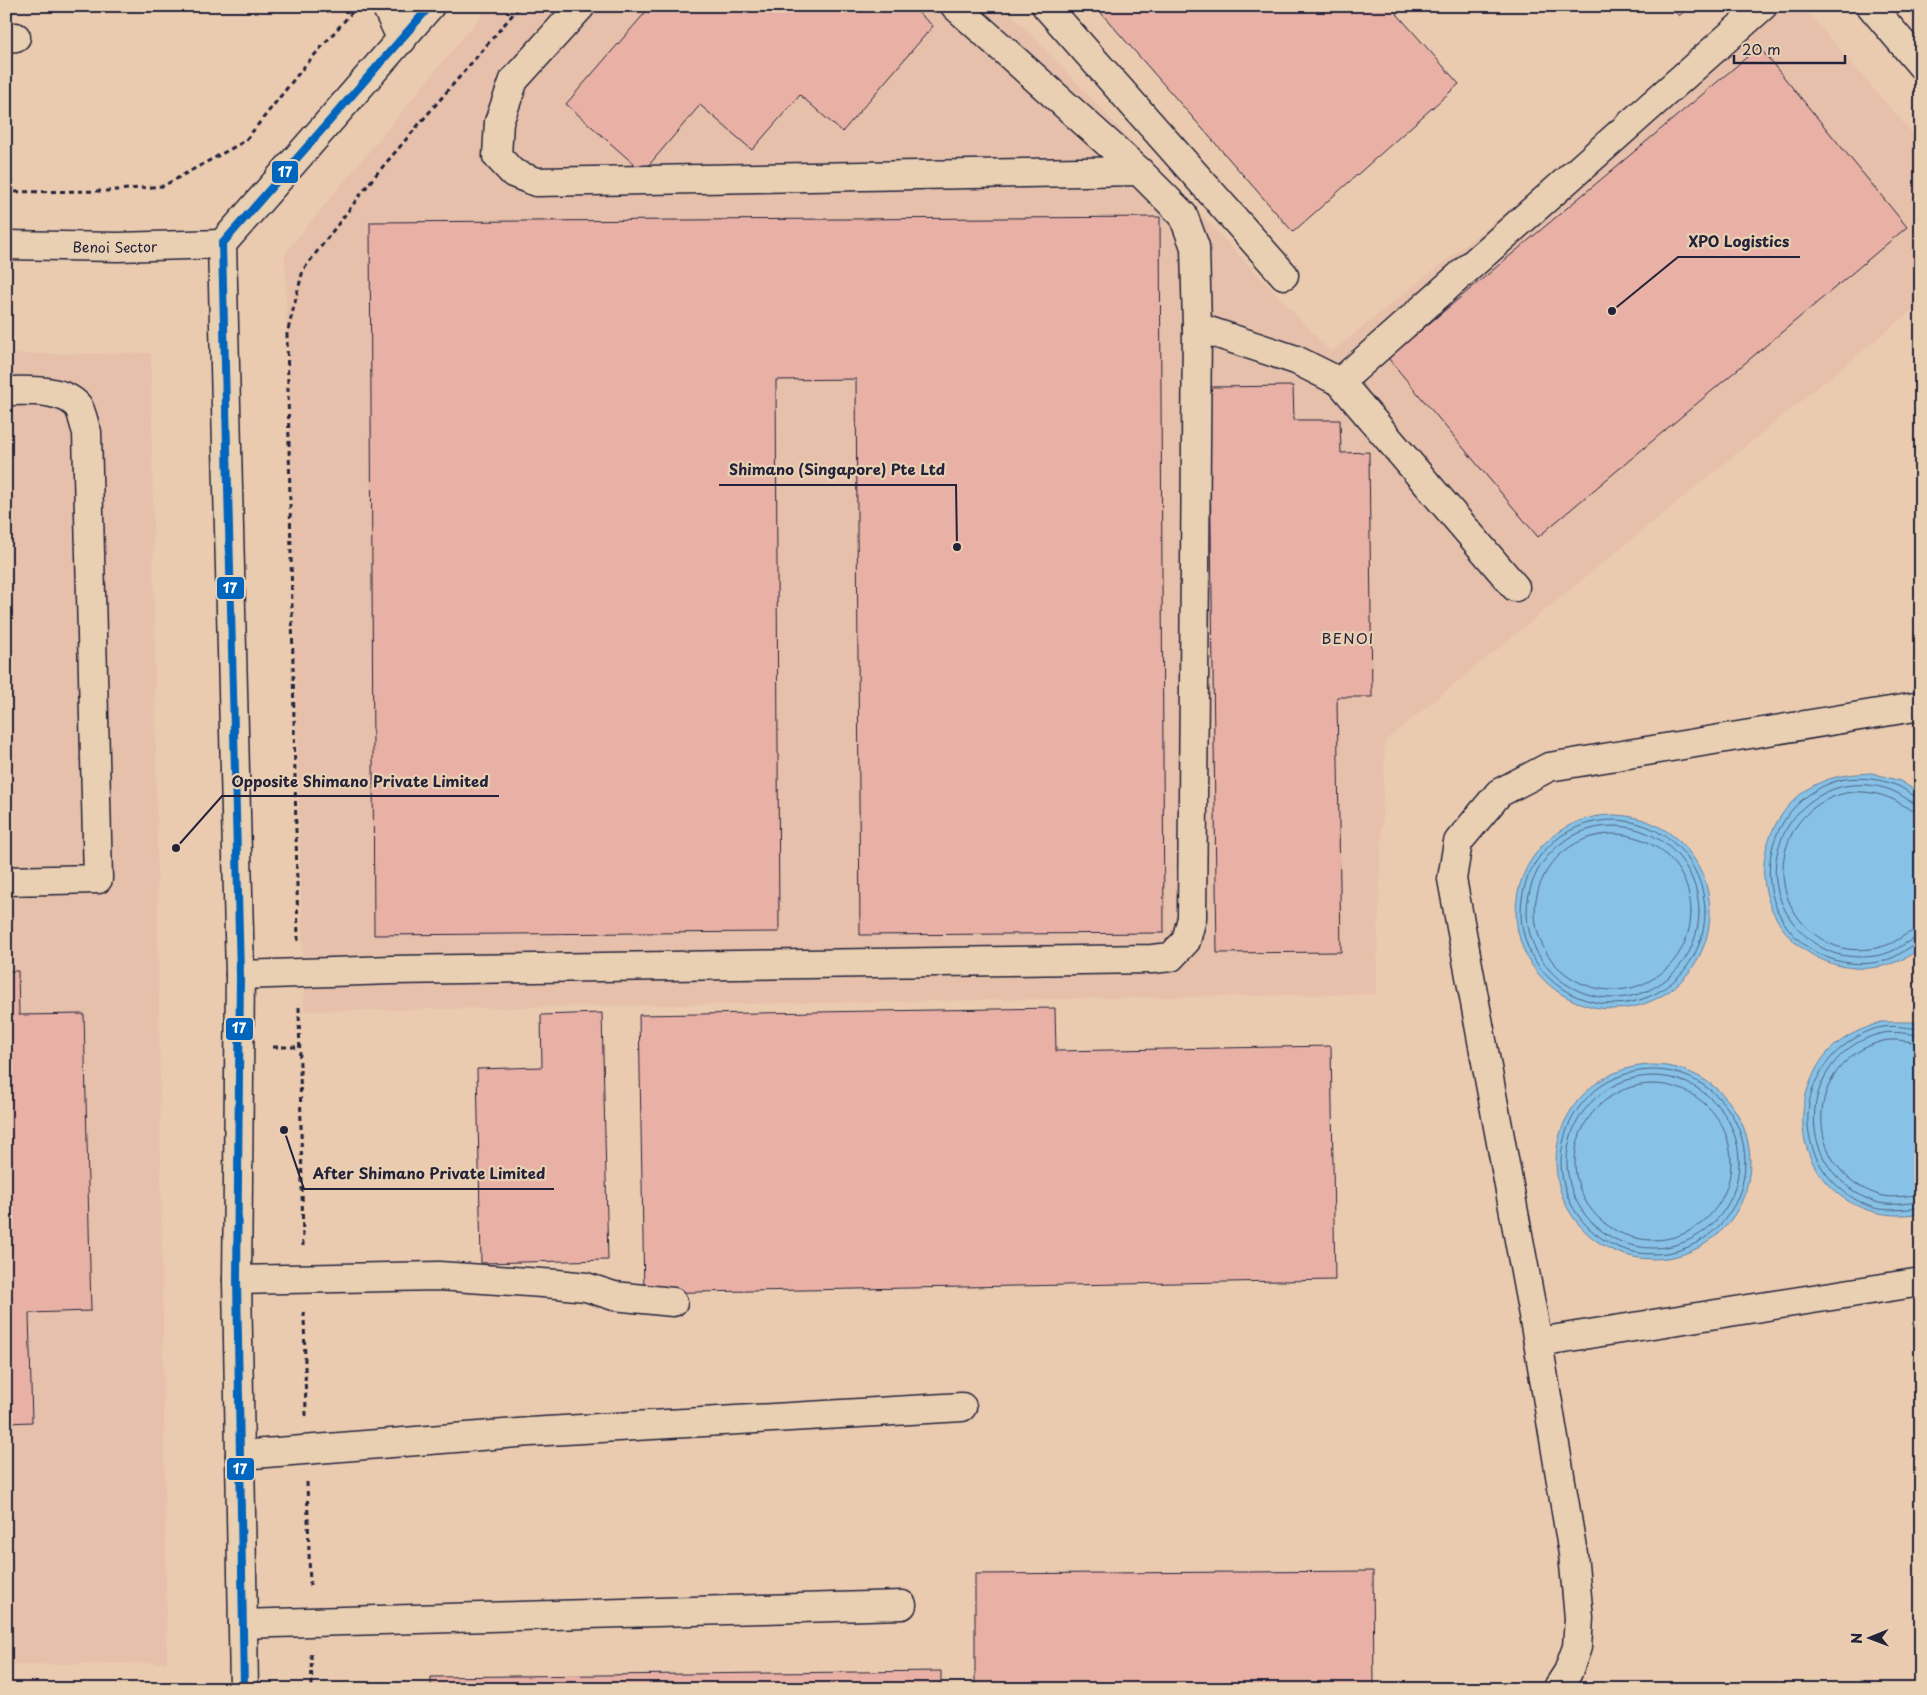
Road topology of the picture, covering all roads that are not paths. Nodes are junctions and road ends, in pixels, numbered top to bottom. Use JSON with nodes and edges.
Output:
{"nodes":[{"id":1,"x":386,"y":6,"type":"edge"},
{"id":2,"x":430,"y":6,"type":"edge"},
{"id":3,"x":580,"y":6,"type":"edge"},
{"id":4,"x":955,"y":6,"type":"edge"},
{"id":5,"x":1046,"y":6,"type":"edge"},
{"id":6,"x":1763,"y":6,"type":"edge"},
{"id":7,"x":1871,"y":6,"type":"edge"},
{"id":8,"x":402,"y":40,"type":"junction"},
{"id":9,"x":1921,"y":65,"type":"edge"},
{"id":10,"x":1138,"y":171,"type":"junction"},
{"id":11,"x":222,"y":244,"type":"junction"},
{"id":12,"x":6,"y":245,"type":"edge"},
{"id":13,"x":1284,"y":275,"type":"dead end"},
{"id":14,"x":1197,"y":328,"type":"junction"},
{"id":15,"x":1340,"y":382,"type":"junction"},
{"id":16,"x":6,"y":391,"type":"edge"},
{"id":17,"x":1515,"y":587,"type":"dead end"},
{"id":18,"x":1921,"y":706,"type":"edge"},
{"id":19,"x":6,"y":881,"type":"edge"},
{"id":20,"x":240,"y":975,"type":"junction"},
{"id":21,"x":237,"y":1280,"type":"junction"},
{"id":22,"x":1921,"y":1282,"type":"edge"},
{"id":23,"x":674,"y":1302,"type":"dead end"},
{"id":24,"x":1538,"y":1342,"type":"junction"},
{"id":25,"x":962,"y":1407,"type":"dead end"},
{"id":26,"x":240,"y":1455,"type":"junction"},
{"id":27,"x":902,"y":1605,"type":"dead end"},
{"id":28,"x":243,"y":1624,"type":"junction"},
{"id":29,"x":244,"y":1689,"type":"edge"},
{"id":30,"x":1557,"y":1689,"type":"edge"}],
"edges":[{"from":1,"to":8,"type":"street"},
{"from":2,"to":8,"type":"street"},
{"from":3,"to":10,"type":"street"},
{"from":4,"to":10,"type":"street"},
{"from":5,"to":13,"type":"street"},
{"from":6,"to":15,"type":"street"},
{"from":7,"to":9,"type":"street"},
{"from":8,"to":11,"type":"street"},
{"from":10,"to":14,"type":"street"},
{"from":11,"to":12,"type":"street","name":"Benoi Sector"},
{"from":11,"to":20,"type":"street"},
{"from":14,"to":15,"type":"street"},
{"from":14,"to":20,"type":"street"},
{"from":15,"to":17,"type":"street"},
{"from":16,"to":19,"type":"street"},
{"from":18,"to":24,"type":"street"},
{"from":20,"to":21,"type":"street"},
{"from":21,"to":23,"type":"street"},
{"from":21,"to":26,"type":"street"},
{"from":22,"to":24,"type":"street"},
{"from":24,"to":30,"type":"street"},
{"from":25,"to":26,"type":"street"},
{"from":26,"to":28,"type":"street"},
{"from":27,"to":28,"type":"street"},
{"from":28,"to":29,"type":"street"}]}
